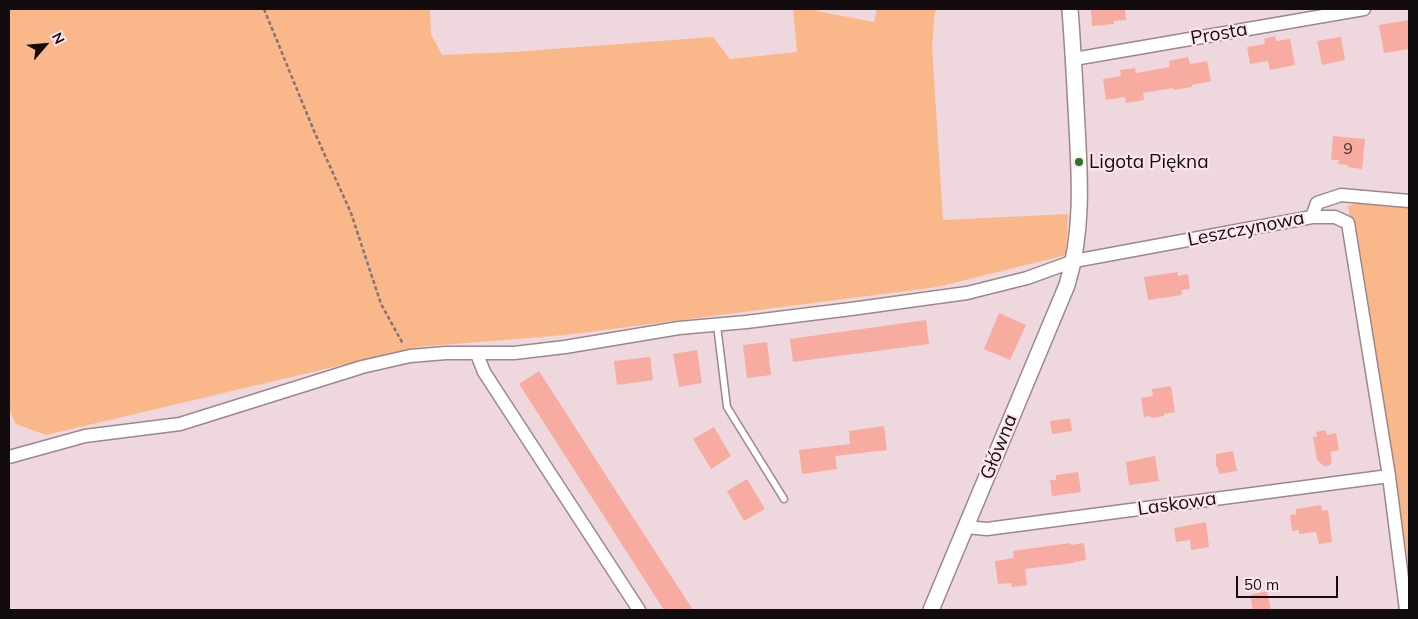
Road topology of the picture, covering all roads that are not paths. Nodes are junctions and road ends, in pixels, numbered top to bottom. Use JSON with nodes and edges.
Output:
{"nodes":[{"id":1,"x":1070,"y":9,"type":"edge"},
{"id":2,"x":1364,"y":9,"type":"edge"},
{"id":3,"x":1074,"y":59,"type":"junction"},
{"id":4,"x":1409,"y":201,"type":"edge"},
{"id":5,"x":1312,"y":217,"type":"junction"},
{"id":6,"x":1074,"y":261,"type":"junction"},
{"id":7,"x":717,"y":325,"type":"junction"},
{"id":8,"x":477,"y":354,"type":"junction"},
{"id":9,"x":9,"y":457,"type":"edge"},
{"id":10,"x":1389,"y":476,"type":"junction"},
{"id":11,"x":784,"y":499,"type":"dead end"},
{"id":12,"x":966,"y":527,"type":"junction"},
{"id":13,"x":639,"y":610,"type":"edge"},
{"id":14,"x":931,"y":610,"type":"edge"},
{"id":15,"x":1406,"y":610,"type":"edge"}],
"edges":[{"from":1,"to":3,"type":"street"},
{"from":2,"to":3,"type":"street","name":"Prosta"},
{"from":3,"to":6,"type":"street"},
{"from":4,"to":5,"type":"street","name":"Leszczynowa"},
{"from":5,"to":6,"type":"street","name":"Leszczynowa"},
{"from":5,"to":10,"type":"street"},
{"from":6,"to":7,"type":"street","name":"Leszczynowa"},
{"from":6,"to":12,"type":"street","name":"Główna"},
{"from":7,"to":8,"type":"street","name":"Leszczynowa"},
{"from":7,"to":11,"type":"lane"},
{"from":8,"to":9,"type":"street","name":"Leszczynowa"},
{"from":8,"to":13,"type":"street"},
{"from":10,"to":12,"type":"street","name":"Laskowa"},
{"from":10,"to":15,"type":"street"},
{"from":12,"to":14,"type":"street","name":"Główna"}]}
